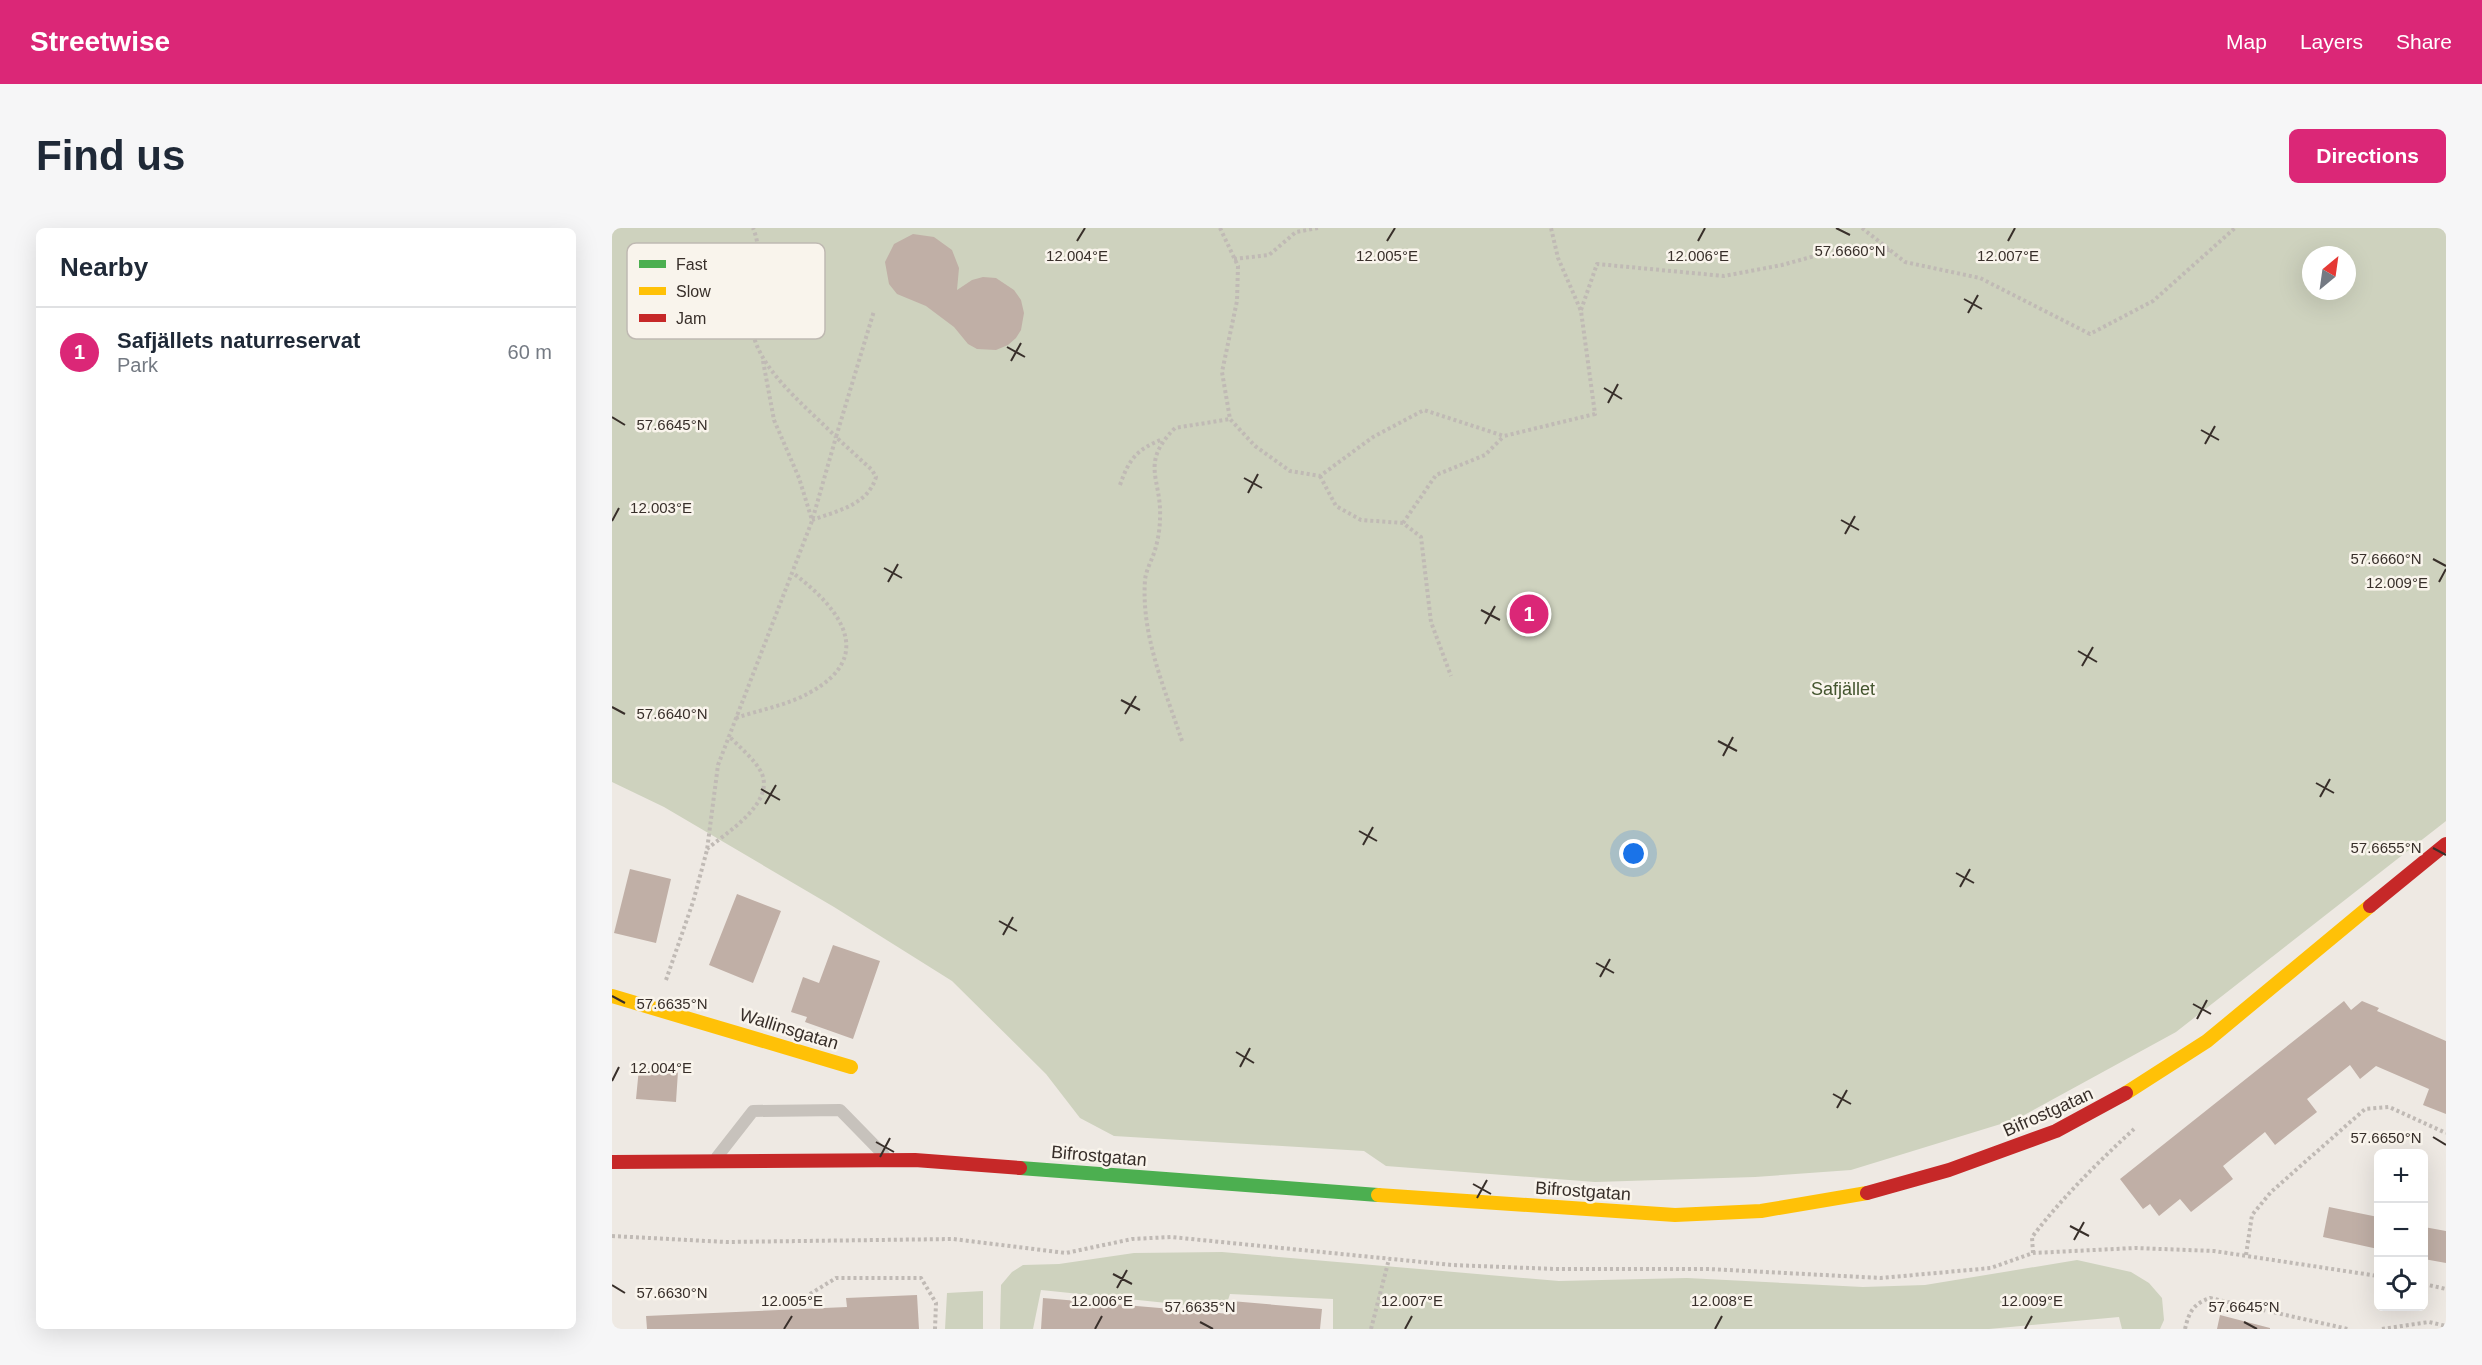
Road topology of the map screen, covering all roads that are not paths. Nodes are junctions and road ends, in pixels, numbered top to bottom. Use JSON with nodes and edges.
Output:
{"nodes":[{"id":1,"x":2446,"y":844,"type":"edge"},
{"id":2,"x":612,"y":996,"type":"edge"},
{"id":3,"x":851,"y":1067,"type":"dead end"},
{"id":4,"x":889,"y":1160,"type":"junction"},
{"id":5,"x":612,"y":1161,"type":"edge"},
{"id":6,"x":714,"y":1161,"type":"junction"}],
"edges":[{"from":1,"to":4,"type":"main road","name":"Bifrostgatan"},
{"from":2,"to":3,"type":"main road","name":"Wallinsgatan"},
{"from":4,"to":6,"type":"main road","name":"Bifrostgatan"},
{"from":4,"to":6,"type":"lane"},
{"from":5,"to":6,"type":"main road","name":"Bifrostgatan"}]}
